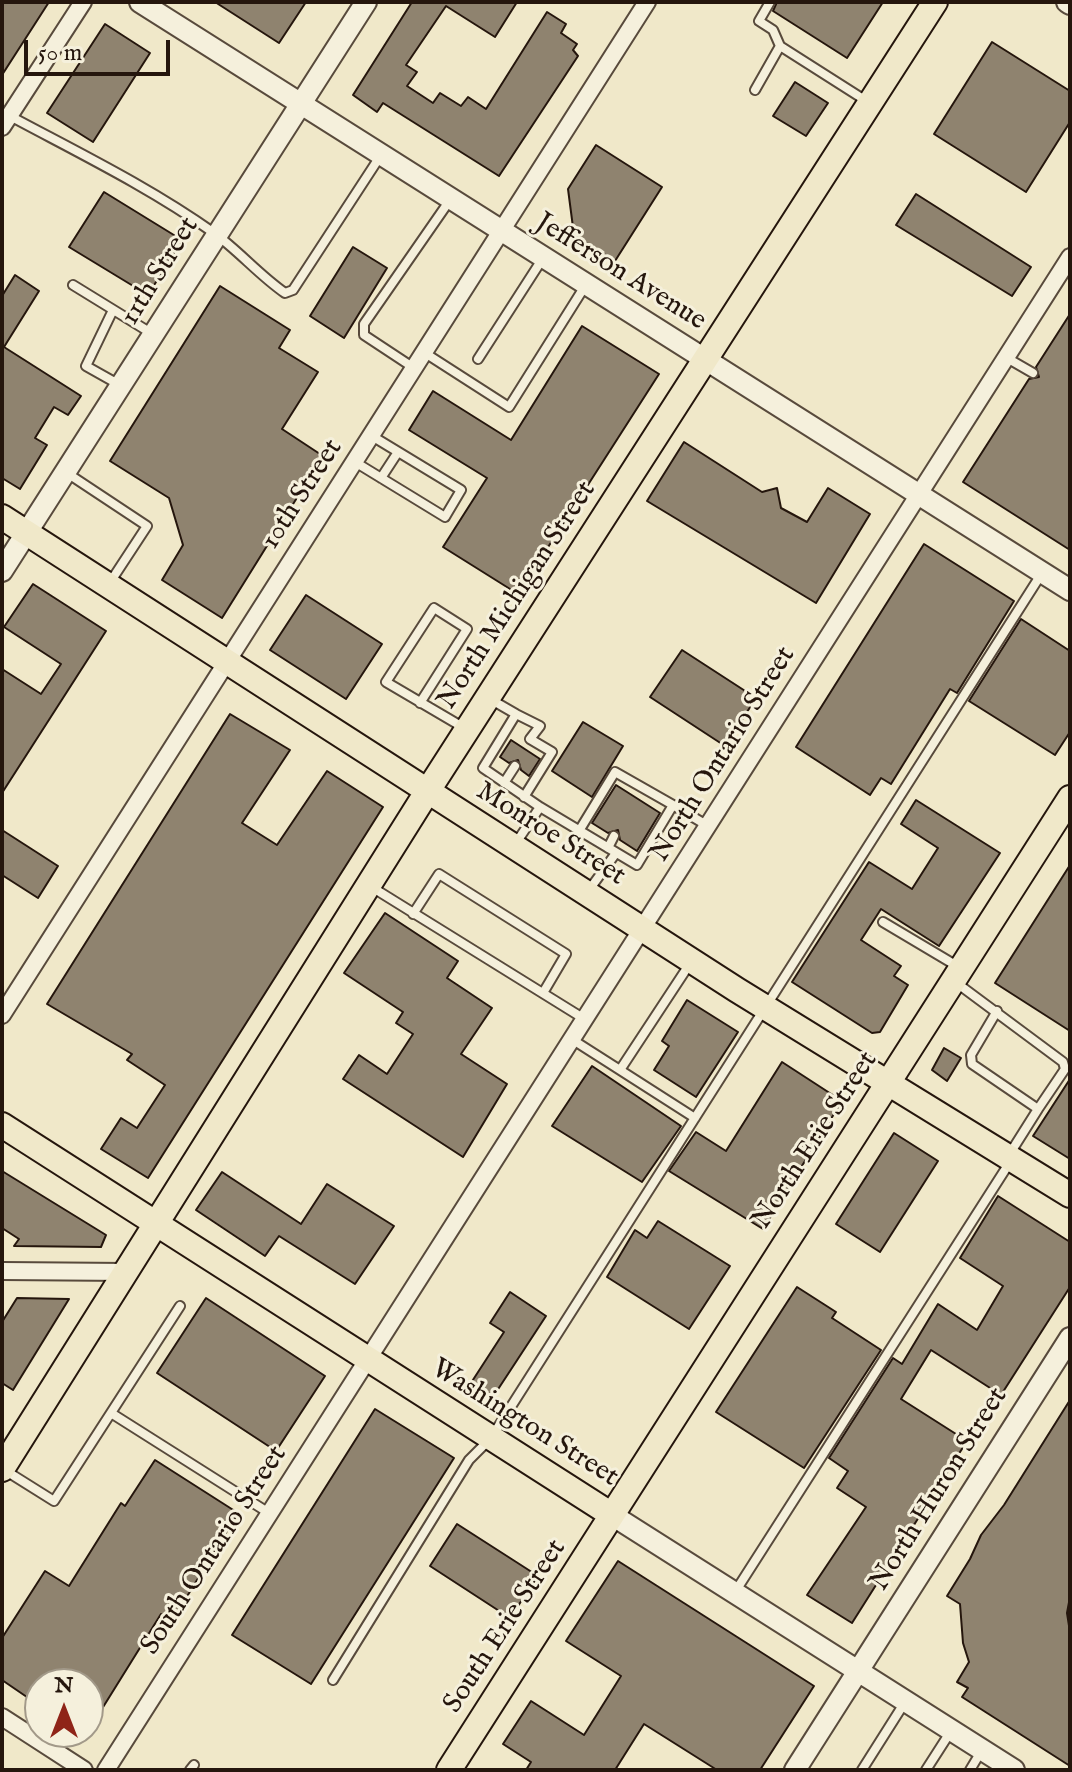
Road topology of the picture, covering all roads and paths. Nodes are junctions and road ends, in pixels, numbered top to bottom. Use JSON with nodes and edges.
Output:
{"nodes":[{"id":1,"x":83,"y":2,"type":"edge"},
{"id":2,"x":140,"y":2,"type":"edge"},
{"id":3,"x":366,"y":2,"type":"edge"},
{"id":4,"x":647,"y":2,"type":"edge"},
{"id":5,"x":770,"y":2,"type":"edge"},
{"id":6,"x":935,"y":2,"type":"edge"},
{"id":7,"x":780,"y":46,"type":"junction"},
{"id":8,"x":755,"y":90,"type":"dead end"},
{"id":9,"x":301,"y":104,"type":"junction"},
{"id":10,"x":870,"y":104,"type":"junction"},
{"id":11,"x":6,"y":121,"type":"edge"},
{"id":12,"x":381,"y":154,"type":"junction"},
{"id":13,"x":451,"y":199,"type":"junction"},
{"id":14,"x":502,"y":231,"type":"junction"},
{"id":15,"x":217,"y":235,"type":"junction"},
{"id":16,"x":544,"y":257,"type":"junction"},
{"id":17,"x":1070,"y":257,"type":"edge"},
{"id":18,"x":586,"y":284,"type":"junction"},
{"id":19,"x":73,"y":285,"type":"dead end"},
{"id":20,"x":113,"y":310,"type":"junction"},
{"id":21,"x":154,"y":335,"type":"junction"},
{"id":22,"x":425,"y":353,"type":"junction"},
{"id":23,"x":1007,"y":358,"type":"junction"},
{"id":24,"x":478,"y":359,"type":"dead end"},
{"id":25,"x":706,"y":361,"type":"junction"},
{"id":26,"x":415,"y":368,"type":"junction"},
{"id":27,"x":1033,"y":373,"type":"dead end"},
{"id":28,"x":121,"y":386,"type":"junction"},
{"id":29,"x":372,"y":436,"type":"junction"},
{"id":30,"x":398,"y":452,"type":"junction"},
{"id":31,"x":355,"y":462,"type":"junction"},
{"id":32,"x":66,"y":472,"type":"junction"},
{"id":33,"x":381,"y":478,"type":"junction"},
{"id":34,"x":920,"y":496,"type":"junction"},
{"id":35,"x":2,"y":517,"type":"edge"},
{"id":36,"x":27,"y":533,"type":"junction"},
{"id":37,"x":2,"y":571,"type":"edge"},
{"id":38,"x":1042,"y":573,"type":"junction"},
{"id":39,"x":109,"y":585,"type":"junction"},
{"id":40,"x":1069,"y":588,"type":"edge"},
{"id":41,"x":229,"y":661,"type":"junction"},
{"id":42,"x":487,"y":698,"type":"junction"},
{"id":43,"x":420,"y":703,"type":"junction"},
{"id":44,"x":516,"y":714,"type":"junction"},
{"id":45,"x":467,"y":730,"type":"junction"},
{"id":46,"x":530,"y":739,"type":"junction"},
{"id":47,"x":525,"y":749,"type":"dead end"},
{"id":48,"x":515,"y":766,"type":"dead end"},
{"id":49,"x":504,"y":783,"type":"junction"},
{"id":50,"x":642,"y":788,"type":"junction"},
{"id":51,"x":427,"y":792,"type":"junction"},
{"id":52,"x":524,"y":797,"type":"junction"},
{"id":53,"x":635,"y":797,"type":"dead end"},
{"id":54,"x":1070,"y":798,"type":"edge"},
{"id":55,"x":673,"y":805,"type":"junction"},
{"id":56,"x":540,"y":807,"type":"junction"},
{"id":57,"x":709,"y":827,"type":"junction"},
{"id":58,"x":579,"y":831,"type":"junction"},
{"id":59,"x":614,"y":836,"type":"dead end"},
{"id":60,"x":513,"y":847,"type":"junction"},
{"id":61,"x":612,"y":850,"type":"junction"},
{"id":62,"x":368,"y":885,"type":"junction"},
{"id":63,"x":586,"y":893,"type":"junction"},
{"id":64,"x":413,"y":914,"type":"junction"},
{"id":65,"x":883,"y":922,"type":"dead end"},
{"id":66,"x":644,"y":930,"type":"junction"},
{"id":67,"x":692,"y":961,"type":"junction"},
{"id":68,"x":958,"y":974,"type":"junction"},
{"id":69,"x":543,"y":993,"type":"junction"},
{"id":70,"x":765,"y":1007,"type":"junction"},
{"id":71,"x":997,"y":1011,"type":"junction"},
{"id":72,"x":2,"y":1015,"type":"edge"},
{"id":73,"x":587,"y":1020,"type":"junction"},
{"id":74,"x":573,"y":1040,"type":"junction"},
{"id":75,"x":620,"y":1070,"type":"junction"},
{"id":76,"x":887,"y":1084,"type":"junction"},
{"id":77,"x":1038,"y":1109,"type":"junction"},
{"id":78,"x":695,"y":1118,"type":"junction"},
{"id":79,"x":2,"y":1125,"type":"edge"},
{"id":80,"x":1010,"y":1158,"type":"junction"},
{"id":81,"x":1070,"y":1195,"type":"edge"},
{"id":82,"x":155,"y":1225,"type":"junction"},
{"id":83,"x":2,"y":1271,"type":"edge"},
{"id":84,"x":127,"y":1272,"type":"junction"},
{"id":85,"x":180,"y":1306,"type":"dead end"},
{"id":86,"x":1070,"y":1338,"type":"edge"},
{"id":87,"x":368,"y":1360,"type":"junction"},
{"id":88,"x":111,"y":1413,"type":"junction"},
{"id":89,"x":491,"y":1438,"type":"junction"},
{"id":90,"x":2,"y":1469,"type":"edge"},
{"id":91,"x":270,"y":1514,"type":"junction"},
{"id":92,"x":612,"y":1515,"type":"junction"},
{"id":93,"x":734,"y":1593,"type":"junction"},
{"id":94,"x":858,"y":1672,"type":"junction"},
{"id":95,"x":333,"y":1680,"type":"dead end"},
{"id":96,"x":905,"y":1702,"type":"junction"},
{"id":97,"x":2,"y":1717,"type":"edge"},
{"id":98,"x":951,"y":1730,"type":"junction"},
{"id":99,"x":983,"y":1750,"type":"junction"},
{"id":100,"x":84,"y":1770,"type":"edge"},
{"id":101,"x":106,"y":1770,"type":"edge"},
{"id":102,"x":449,"y":1770,"type":"edge"},
{"id":103,"x":795,"y":1770,"type":"edge"},
{"id":104,"x":862,"y":1770,"type":"edge"},
{"id":105,"x":926,"y":1770,"type":"edge"},
{"id":106,"x":970,"y":1770,"type":"edge"},
{"id":107,"x":1014,"y":1770,"type":"edge"}],
"edges":[{"from":1,"to":11,"type":"street"},
{"from":2,"to":9,"type":"street","name":"Jefferson Avenue"},
{"from":3,"to":9,"type":"street","name":"11th Street"},
{"from":4,"to":14,"type":"street","name":"10th Street"},
{"from":5,"to":7,"type":"lane"},
{"from":6,"to":10,"type":"main road","name":"North Michigan Street"},
{"from":7,"to":8,"type":"lane"},
{"from":7,"to":10,"type":"lane"},
{"from":9,"to":12,"type":"street","name":"Jefferson Avenue"},
{"from":9,"to":15,"type":"street","name":"11th Street"},
{"from":10,"to":25,"type":"main road","name":"North Michigan Street"},
{"from":11,"to":15,"type":"lane"},
{"from":12,"to":13,"type":"street","name":"Jefferson Avenue"},
{"from":12,"to":15,"type":"lane"},
{"from":13,"to":14,"type":"street","name":"Jefferson Avenue"},
{"from":13,"to":26,"type":"lane"},
{"from":14,"to":16,"type":"street","name":"Jefferson Avenue"},
{"from":14,"to":22,"type":"street","name":"10th Street"},
{"from":15,"to":21,"type":"street","name":"11th Street"},
{"from":16,"to":18,"type":"street","name":"Jefferson Avenue"},
{"from":16,"to":24,"type":"lane"},
{"from":17,"to":23,"type":"street","name":"North Ontario Street"},
{"from":18,"to":22,"type":"lane"},
{"from":18,"to":25,"type":"street","name":"Jefferson Avenue"},
{"from":19,"to":20,"type":"lane"},
{"from":20,"to":21,"type":"lane"},
{"from":20,"to":28,"type":"lane"},
{"from":21,"to":28,"type":"street","name":"11th Street"},
{"from":22,"to":26,"type":"street","name":"10th Street"},
{"from":23,"to":27,"type":"lane"},
{"from":23,"to":34,"type":"street","name":"North Ontario Street"},
{"from":25,"to":34,"type":"street","name":"Jefferson Avenue"},
{"from":25,"to":42,"type":"main road","name":"North Michigan Street"},
{"from":26,"to":29,"type":"street","name":"10th Street"},
{"from":28,"to":32,"type":"street","name":"11th Street"},
{"from":29,"to":30,"type":"lane"},
{"from":29,"to":31,"type":"street","name":"10th Street"},
{"from":30,"to":33,"type":"lane"},
{"from":30,"to":33,"type":"lane"},
{"from":31,"to":33,"type":"lane"},
{"from":31,"to":41,"type":"street","name":"10th Street"},
{"from":32,"to":36,"type":"street","name":"11th Street"},
{"from":32,"to":39,"type":"lane"},
{"from":34,"to":38,"type":"street","name":"Jefferson Avenue"},
{"from":34,"to":57,"type":"street","name":"North Ontario Street"},
{"from":35,"to":36,"type":"main road","name":"Monroe Street"},
{"from":36,"to":37,"type":"street","name":"11th Street"},
{"from":36,"to":39,"type":"main road","name":"Monroe Street"},
{"from":38,"to":40,"type":"street","name":"Jefferson Avenue"},
{"from":38,"to":70,"type":"lane"},
{"from":39,"to":41,"type":"main road","name":"Monroe Street"},
{"from":41,"to":51,"type":"main road","name":"Monroe Street"},
{"from":41,"to":72,"type":"street","name":"10th Street"},
{"from":42,"to":44,"type":"lane"},
{"from":42,"to":45,"type":"main road","name":"North Michigan Street"},
{"from":43,"to":43,"type":"lane"},
{"from":43,"to":45,"type":"lane"},
{"from":44,"to":46,"type":"lane"},
{"from":44,"to":49,"type":"lane"},
{"from":45,"to":51,"type":"main road","name":"North Michigan Street"},
{"from":46,"to":47,"type":"lane"},
{"from":46,"to":52,"type":"lane"},
{"from":48,"to":49,"type":"lane"},
{"from":49,"to":52,"type":"lane"},
{"from":50,"to":53,"type":"lane"},
{"from":50,"to":55,"type":"lane"},
{"from":50,"to":58,"type":"lane"},
{"from":51,"to":60,"type":"main road","name":"Monroe Street"},
{"from":51,"to":62,"type":"main road","name":"North Michigan Street"},
{"from":52,"to":56,"type":"lane"},
{"from":54,"to":68,"type":"main road","name":"North Erie Street"},
{"from":55,"to":57,"type":"lane"},
{"from":55,"to":61,"type":"lane"},
{"from":56,"to":58,"type":"lane"},
{"from":56,"to":60,"type":"lane"},
{"from":57,"to":66,"type":"street","name":"North Ontario Street"},
{"from":58,"to":61,"type":"lane"},
{"from":59,"to":61,"type":"lane"},
{"from":60,"to":63,"type":"main road","name":"Monroe Street"},
{"from":61,"to":63,"type":"lane"},
{"from":62,"to":64,"type":"lane"},
{"from":62,"to":82,"type":"main road","name":"North Michigan Street"},
{"from":63,"to":66,"type":"main road","name":"Monroe Street"},
{"from":64,"to":69,"type":"lane"},
{"from":64,"to":69,"type":"lane"},
{"from":65,"to":68,"type":"lane"},
{"from":66,"to":67,"type":"main road","name":"Monroe Street"},
{"from":66,"to":73,"type":"street","name":"North Ontario Street"},
{"from":67,"to":70,"type":"main road","name":"Monroe Street"},
{"from":67,"to":75,"type":"lane"},
{"from":68,"to":71,"type":"lane"},
{"from":68,"to":76,"type":"main road","name":"North Erie Street"},
{"from":69,"to":73,"type":"lane"},
{"from":70,"to":76,"type":"main road","name":"Monroe Street"},
{"from":70,"to":78,"type":"lane"},
{"from":71,"to":77,"type":"lane"},
{"from":71,"to":77,"type":"lane"},
{"from":73,"to":74,"type":"street","name":"North Ontario Street"},
{"from":74,"to":75,"type":"lane"},
{"from":74,"to":87,"type":"street","name":"North Ontario Street"},
{"from":75,"to":78,"type":"lane"},
{"from":76,"to":80,"type":"main road","name":"Monroe Street"},
{"from":76,"to":92,"type":"main road","name":"North Erie Street"},
{"from":77,"to":80,"type":"lane"},
{"from":78,"to":89,"type":"lane"},
{"from":79,"to":82,"type":"main road","name":"Washington Street"},
{"from":80,"to":81,"type":"main road","name":"Monroe Street"},
{"from":80,"to":93,"type":"lane"},
{"from":82,"to":84,"type":"main road","name":"North Michigan Street"},
{"from":82,"to":87,"type":"main road","name":"Washington Street"},
{"from":83,"to":84,"type":"street"},
{"from":84,"to":90,"type":"main road","name":"North Michigan Street"},
{"from":85,"to":88,"type":"lane"},
{"from":86,"to":94,"type":"street","name":"North Huron Street"},
{"from":87,"to":89,"type":"main road","name":"Washington Street"},
{"from":87,"to":91,"type":"street","name":"South Ontario Street"},
{"from":88,"to":90,"type":"lane"},
{"from":88,"to":91,"type":"lane"},
{"from":89,"to":92,"type":"main road","name":"Washington Street"},
{"from":89,"to":95,"type":"lane"},
{"from":91,"to":101,"type":"street","name":"South Ontario Street"},
{"from":92,"to":93,"type":"street","name":"Washington Street"},
{"from":92,"to":102,"type":"main road","name":"South Erie Street"},
{"from":93,"to":94,"type":"street","name":"Washington Street"},
{"from":94,"to":96,"type":"street","name":"Washington Street"},
{"from":94,"to":103,"type":"street","name":"North Huron Street"},
{"from":96,"to":98,"type":"street","name":"Washington Street"},
{"from":96,"to":104,"type":"lane"},
{"from":97,"to":100,"type":"street"},
{"from":98,"to":99,"type":"street","name":"Washington Street"},
{"from":98,"to":105,"type":"lane"},
{"from":99,"to":106,"type":"lane"},
{"from":99,"to":107,"type":"street","name":"Washington Street"}]}
